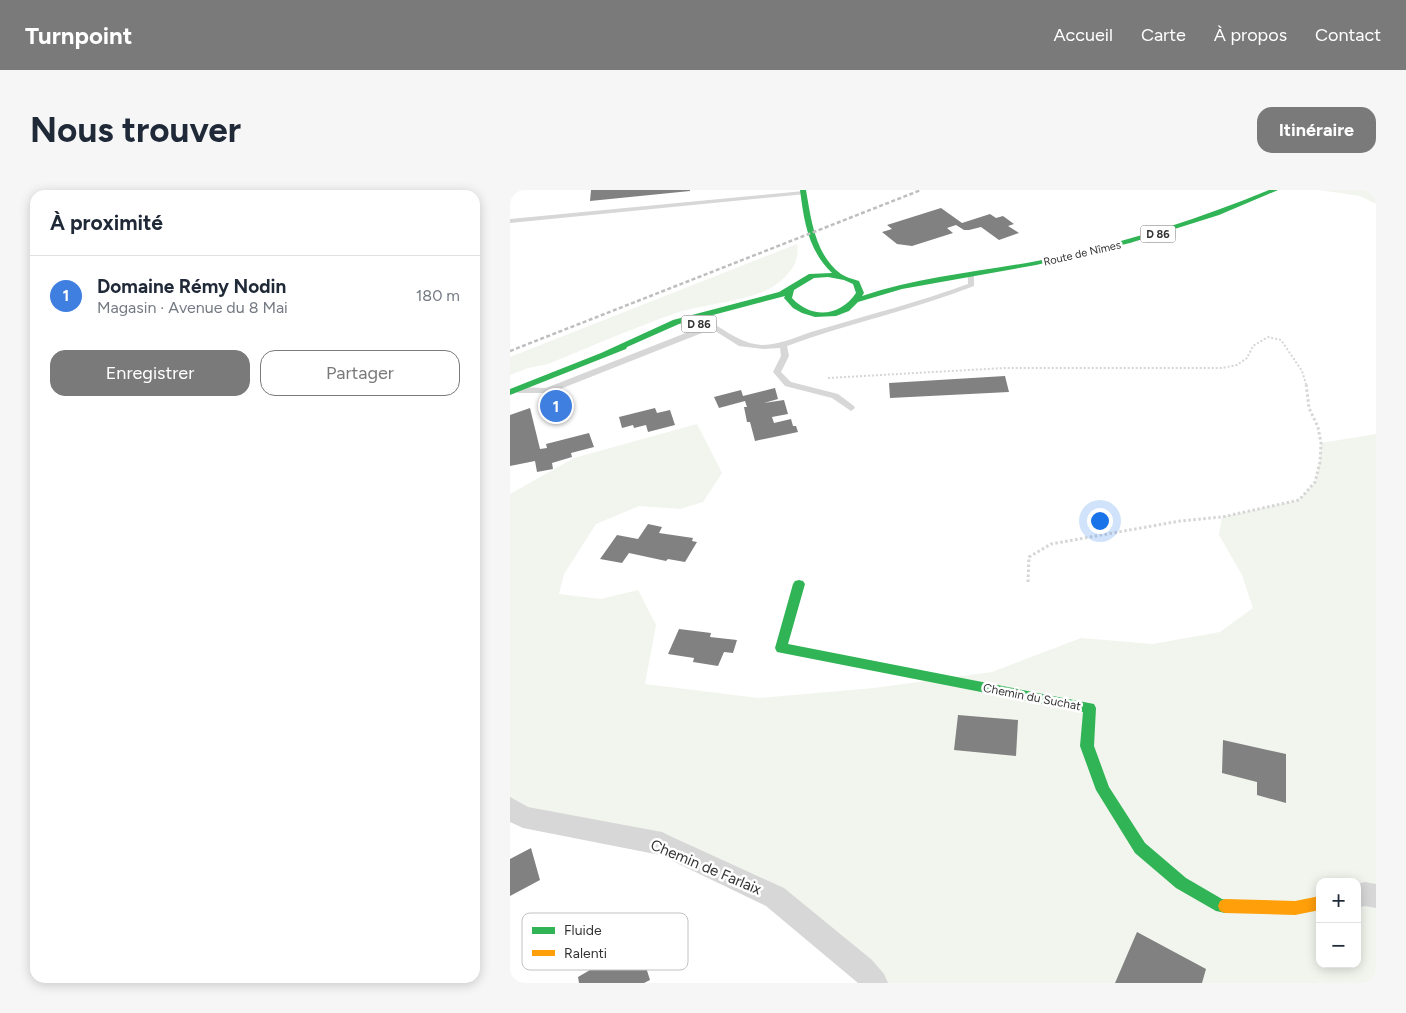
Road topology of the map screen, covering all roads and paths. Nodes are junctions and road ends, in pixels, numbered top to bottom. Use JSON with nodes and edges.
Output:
{"nodes":[{"id":1,"x":1275,"y":190,"type":"edge"},
{"id":2,"x":803,"y":191,"type":"edge"},
{"id":3,"x":510,"y":221,"type":"edge"},
{"id":4,"x":813,"y":247,"type":"junction"},
{"id":5,"x":971,"y":274,"type":"junction"},
{"id":6,"x":838,"y":275,"type":"junction"},
{"id":7,"x":803,"y":279,"type":"junction"},
{"id":8,"x":852,"y":280,"type":"junction"},
{"id":9,"x":867,"y":281,"type":"dead end"},
{"id":10,"x":881,"y":281,"type":"dead end"},
{"id":11,"x":790,"y":290,"type":"junction"},
{"id":12,"x":858,"y":300,"type":"junction"},
{"id":13,"x":780,"y":309,"type":"dead end"},
{"id":14,"x":797,"y":309,"type":"junction"},
{"id":15,"x":763,"y":310,"type":"dead end"},
{"id":16,"x":710,"y":324,"type":"junction"},
{"id":17,"x":783,"y":345,"type":"junction"},
{"id":18,"x":605,"y":353,"type":"junction"},
{"id":19,"x":820,"y":378,"type":"dead end"},
{"id":20,"x":512,"y":391,"type":"edge"},
{"id":21,"x":851,"y":408,"type":"dead end"},
{"id":22,"x":1028,"y":582,"type":"dead end"},
{"id":23,"x":799,"y":584,"type":"dead end"},
{"id":24,"x":510,"y":808,"type":"edge"},
{"id":25,"x":1361,"y":895,"type":"edge"},
{"id":26,"x":1376,"y":896,"type":"edge"},
{"id":27,"x":1316,"y":904,"type":"edge"},
{"id":28,"x":875,"y":983,"type":"edge"}],
"edges":[{"from":1,"to":5,"type":"main road","name":"Route de Nîmes","number":"D 86"},
{"from":2,"to":3,"type":"lane"},
{"from":2,"to":4,"type":"main road"},
{"from":4,"to":6,"type":"main road"},
{"from":4,"to":7,"type":"main road"},
{"from":5,"to":10,"type":"main road","name":"Route de Nîmes","number":"D 86"},
{"from":5,"to":12,"type":"main road","name":"Route de Nîmes","number":"D 86"},
{"from":5,"to":17,"type":"lane"},
{"from":6,"to":7,"type":"main road"},
{"from":6,"to":8,"type":"main road"},
{"from":7,"to":11,"type":"main road"},
{"from":8,"to":9,"type":"main road"},
{"from":8,"to":12,"type":"main road"},
{"from":11,"to":14,"type":"main road"},
{"from":11,"to":18,"type":"main road","number":"D 86"},
{"from":12,"to":14,"type":"main road","name":"Route de Nîmes"},
{"from":13,"to":14,"type":"main road","name":"Route de Nîmes"},
{"from":15,"to":16,"type":"main road","number":"D 86"},
{"from":16,"to":17,"type":"lane"},
{"from":16,"to":18,"type":"main road","number":"D 86"},
{"from":16,"to":20,"type":"lane"},
{"from":17,"to":21,"type":"lane"},
{"from":18,"to":20,"type":"main road","number":"D 86"},
{"from":19,"to":22,"type":"path"},
{"from":23,"to":27,"type":"main road","name":"Chemin du Suchat"},
{"from":24,"to":28,"type":"street","name":"Chemin de Farlaix"},
{"from":25,"to":26,"type":"street"}]}
